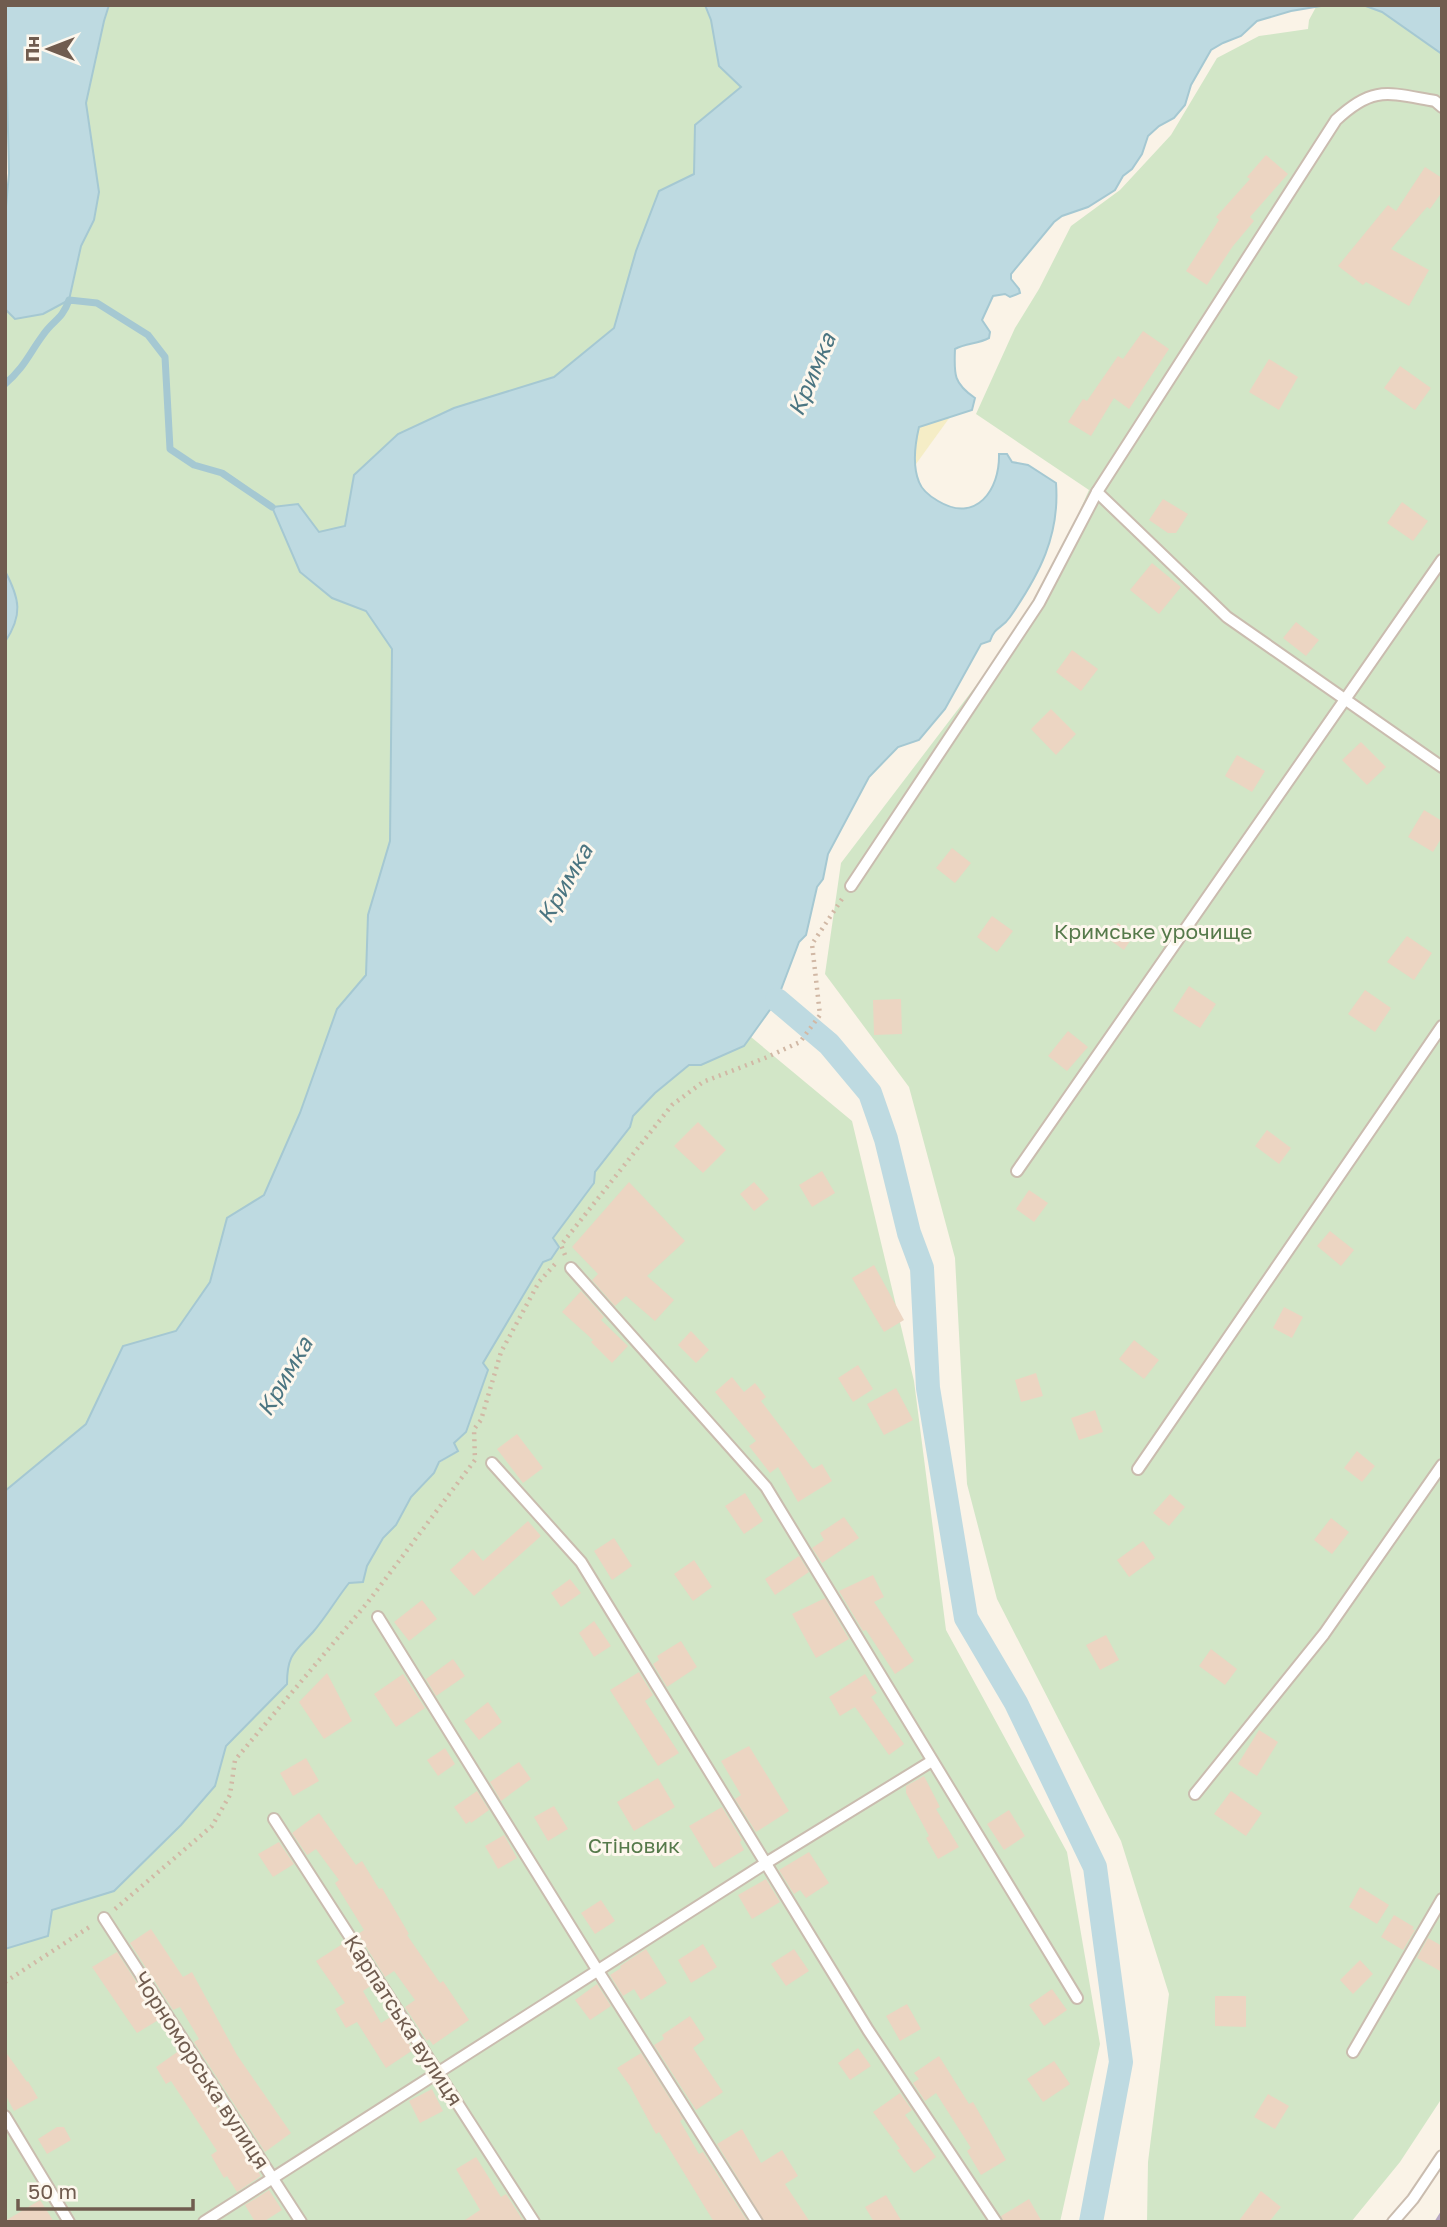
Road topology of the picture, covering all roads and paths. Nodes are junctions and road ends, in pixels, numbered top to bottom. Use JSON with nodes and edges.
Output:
{"nodes":[{"id":1,"x":1442,"y":107,"type":"edge"},
{"id":2,"x":1097,"y":492,"type":"junction"},
{"id":3,"x":1442,"y":560,"type":"edge"},
{"id":4,"x":1344,"y":699,"type":"junction"},
{"id":5,"x":1442,"y":767,"type":"edge"},
{"id":6,"x":851,"y":886,"type":"joint"},
{"id":7,"x":1442,"y":1026,"type":"edge"},
{"id":8,"x":1017,"y":1171,"type":"dead end"},
{"id":9,"x":564,"y":1252,"type":"junction"},
{"id":10,"x":571,"y":1269,"type":"joint"},
{"id":11,"x":492,"y":1463,"type":"dead end"},
{"id":12,"x":1442,"y":1465,"type":"edge"},
{"id":13,"x":1138,"y":1469,"type":"dead end"},
{"id":14,"x":378,"y":1617,"type":"dead end"},
{"id":15,"x":932,"y":1761,"type":"junction"},
{"id":16,"x":1195,"y":1794,"type":"dead end"},
{"id":17,"x":274,"y":1819,"type":"dead end"},
{"id":18,"x":766,"y":1863,"type":"junction"},
{"id":19,"x":1442,"y":1899,"type":"edge"},
{"id":20,"x":104,"y":1918,"type":"junction"},
{"id":21,"x":597,"y":1971,"type":"junction"},
{"id":22,"x":5,"y":1982,"type":"edge"},
{"id":23,"x":1077,"y":1998,"type":"dead end"},
{"id":24,"x":1353,"y":2052,"type":"dead end"},
{"id":25,"x":437,"y":2072,"type":"junction"},
{"id":26,"x":5,"y":2116,"type":"edge"},
{"id":27,"x":1442,"y":2156,"type":"edge"},
{"id":28,"x":272,"y":2178,"type":"junction"},
{"id":29,"x":69,"y":2222,"type":"edge"},
{"id":30,"x":204,"y":2222,"type":"edge"},
{"id":31,"x":301,"y":2222,"type":"edge"},
{"id":32,"x":534,"y":2222,"type":"edge"},
{"id":33,"x":757,"y":2222,"type":"edge"},
{"id":34,"x":996,"y":2222,"type":"edge"},
{"id":35,"x":1393,"y":2222,"type":"edge"}],
"edges":[{"from":1,"to":2,"type":"lane"},
{"from":2,"to":4,"type":"lane"},
{"from":2,"to":6,"type":"lane"},
{"from":3,"to":4,"type":"lane"},
{"from":4,"to":5,"type":"lane"},
{"from":4,"to":8,"type":"lane"},
{"from":6,"to":9,"type":"path"},
{"from":7,"to":13,"type":"lane"},
{"from":9,"to":10,"type":"path"},
{"from":9,"to":20,"type":"path"},
{"from":10,"to":15,"type":"lane"},
{"from":11,"to":18,"type":"lane"},
{"from":12,"to":16,"type":"lane"},
{"from":14,"to":21,"type":"lane"},
{"from":15,"to":18,"type":"lane"},
{"from":15,"to":23,"type":"lane"},
{"from":17,"to":25,"type":"lane","name":"Карпатська вулиця"},
{"from":18,"to":21,"type":"lane"},
{"from":18,"to":34,"type":"lane"},
{"from":19,"to":24,"type":"lane"},
{"from":20,"to":22,"type":"path"},
{"from":20,"to":28,"type":"lane","name":"Чорноморська вулиця"},
{"from":21,"to":25,"type":"lane"},
{"from":21,"to":33,"type":"lane"},
{"from":25,"to":28,"type":"lane"},
{"from":25,"to":32,"type":"lane","name":"Карпатська вулиця"},
{"from":26,"to":29,"type":"lane"},
{"from":27,"to":35,"type":"lane"},
{"from":28,"to":30,"type":"lane"},
{"from":28,"to":31,"type":"lane","name":"Чорноморська вулиця"}]}
